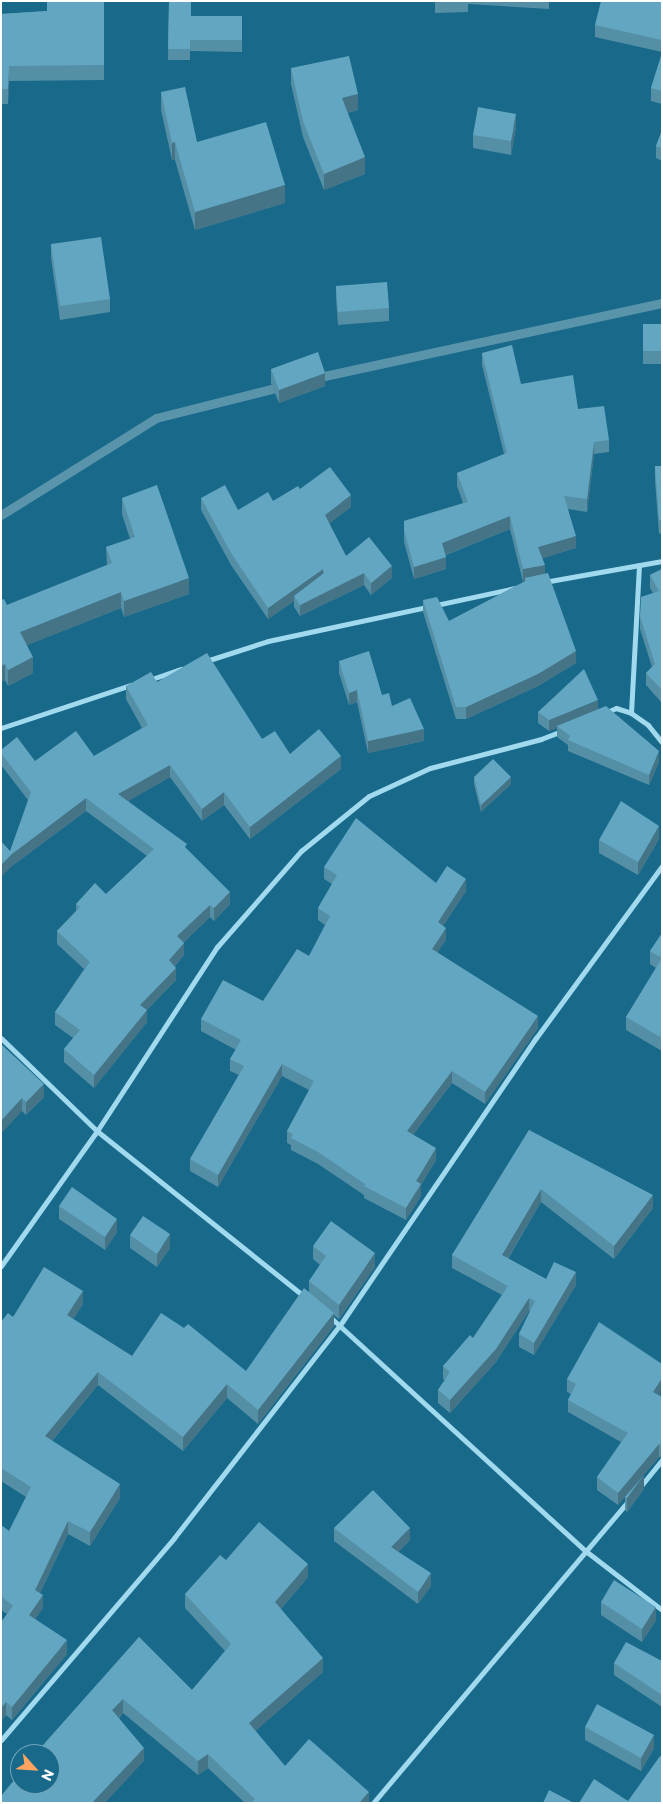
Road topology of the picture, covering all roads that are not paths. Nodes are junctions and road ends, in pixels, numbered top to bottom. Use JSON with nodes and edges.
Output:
{"nodes":[{"id":1,"x":662,"y":561,"type":"edge"},
{"id":2,"x":639,"y":565,"type":"junction"},
{"id":3,"x":537,"y":583,"type":"edge"},
{"id":4,"x":527,"y":585,"type":"edge"},
{"id":5,"x":197,"y":664,"type":"edge"},
{"id":6,"x":188,"y":667,"type":"edge"},
{"id":7,"x":143,"y":681,"type":"edge"},
{"id":8,"x":134,"y":684,"type":"edge"},
{"id":9,"x":631,"y":713,"type":"junction"},
{"id":10,"x":599,"y":715,"type":"edge"},
{"id":11,"x":1,"y":728,"type":"edge"},
{"id":12,"x":566,"y":729,"type":"edge"},
{"id":13,"x":662,"y":742,"type":"edge"},
{"id":14,"x":662,"y":866,"type":"edge"},
{"id":15,"x":1,"y":1038,"type":"edge"},
{"id":16,"x":97,"y":1131,"type":"junction"},
{"id":17,"x":1,"y":1266,"type":"edge"},
{"id":18,"x":310,"y":1300,"type":"edge"},
{"id":19,"x":325,"y":1312,"type":"edge"},
{"id":20,"x":340,"y":1325,"type":"junction"},
{"id":21,"x":662,"y":1460,"type":"edge"},
{"id":22,"x":637,"y":1491,"type":"edge"},
{"id":23,"x":631,"y":1498,"type":"edge"},
{"id":24,"x":587,"y":1552,"type":"junction"},
{"id":25,"x":662,"y":1610,"type":"edge"},
{"id":26,"x":1,"y":1740,"type":"edge"},
{"id":27,"x":374,"y":1803,"type":"edge"}],
"edges":[{"from":1,"to":2,"type":"street"},
{"from":2,"to":3,"type":"street"},
{"from":2,"to":9,"type":"street"},
{"from":4,"to":5,"type":"street"},
{"from":6,"to":7,"type":"street"},
{"from":8,"to":11,"type":"street"},
{"from":9,"to":10,"type":"street"},
{"from":9,"to":13,"type":"street"},
{"from":12,"to":16,"type":"street"},
{"from":14,"to":20,"type":"street"},
{"from":15,"to":16,"type":"street"},
{"from":16,"to":17,"type":"street"},
{"from":16,"to":18,"type":"street"},
{"from":19,"to":20,"type":"street"},
{"from":20,"to":24,"type":"street"},
{"from":20,"to":26,"type":"street"},
{"from":21,"to":22,"type":"street"},
{"from":23,"to":24,"type":"street"},
{"from":24,"to":25,"type":"street"},
{"from":24,"to":27,"type":"street"}]}
